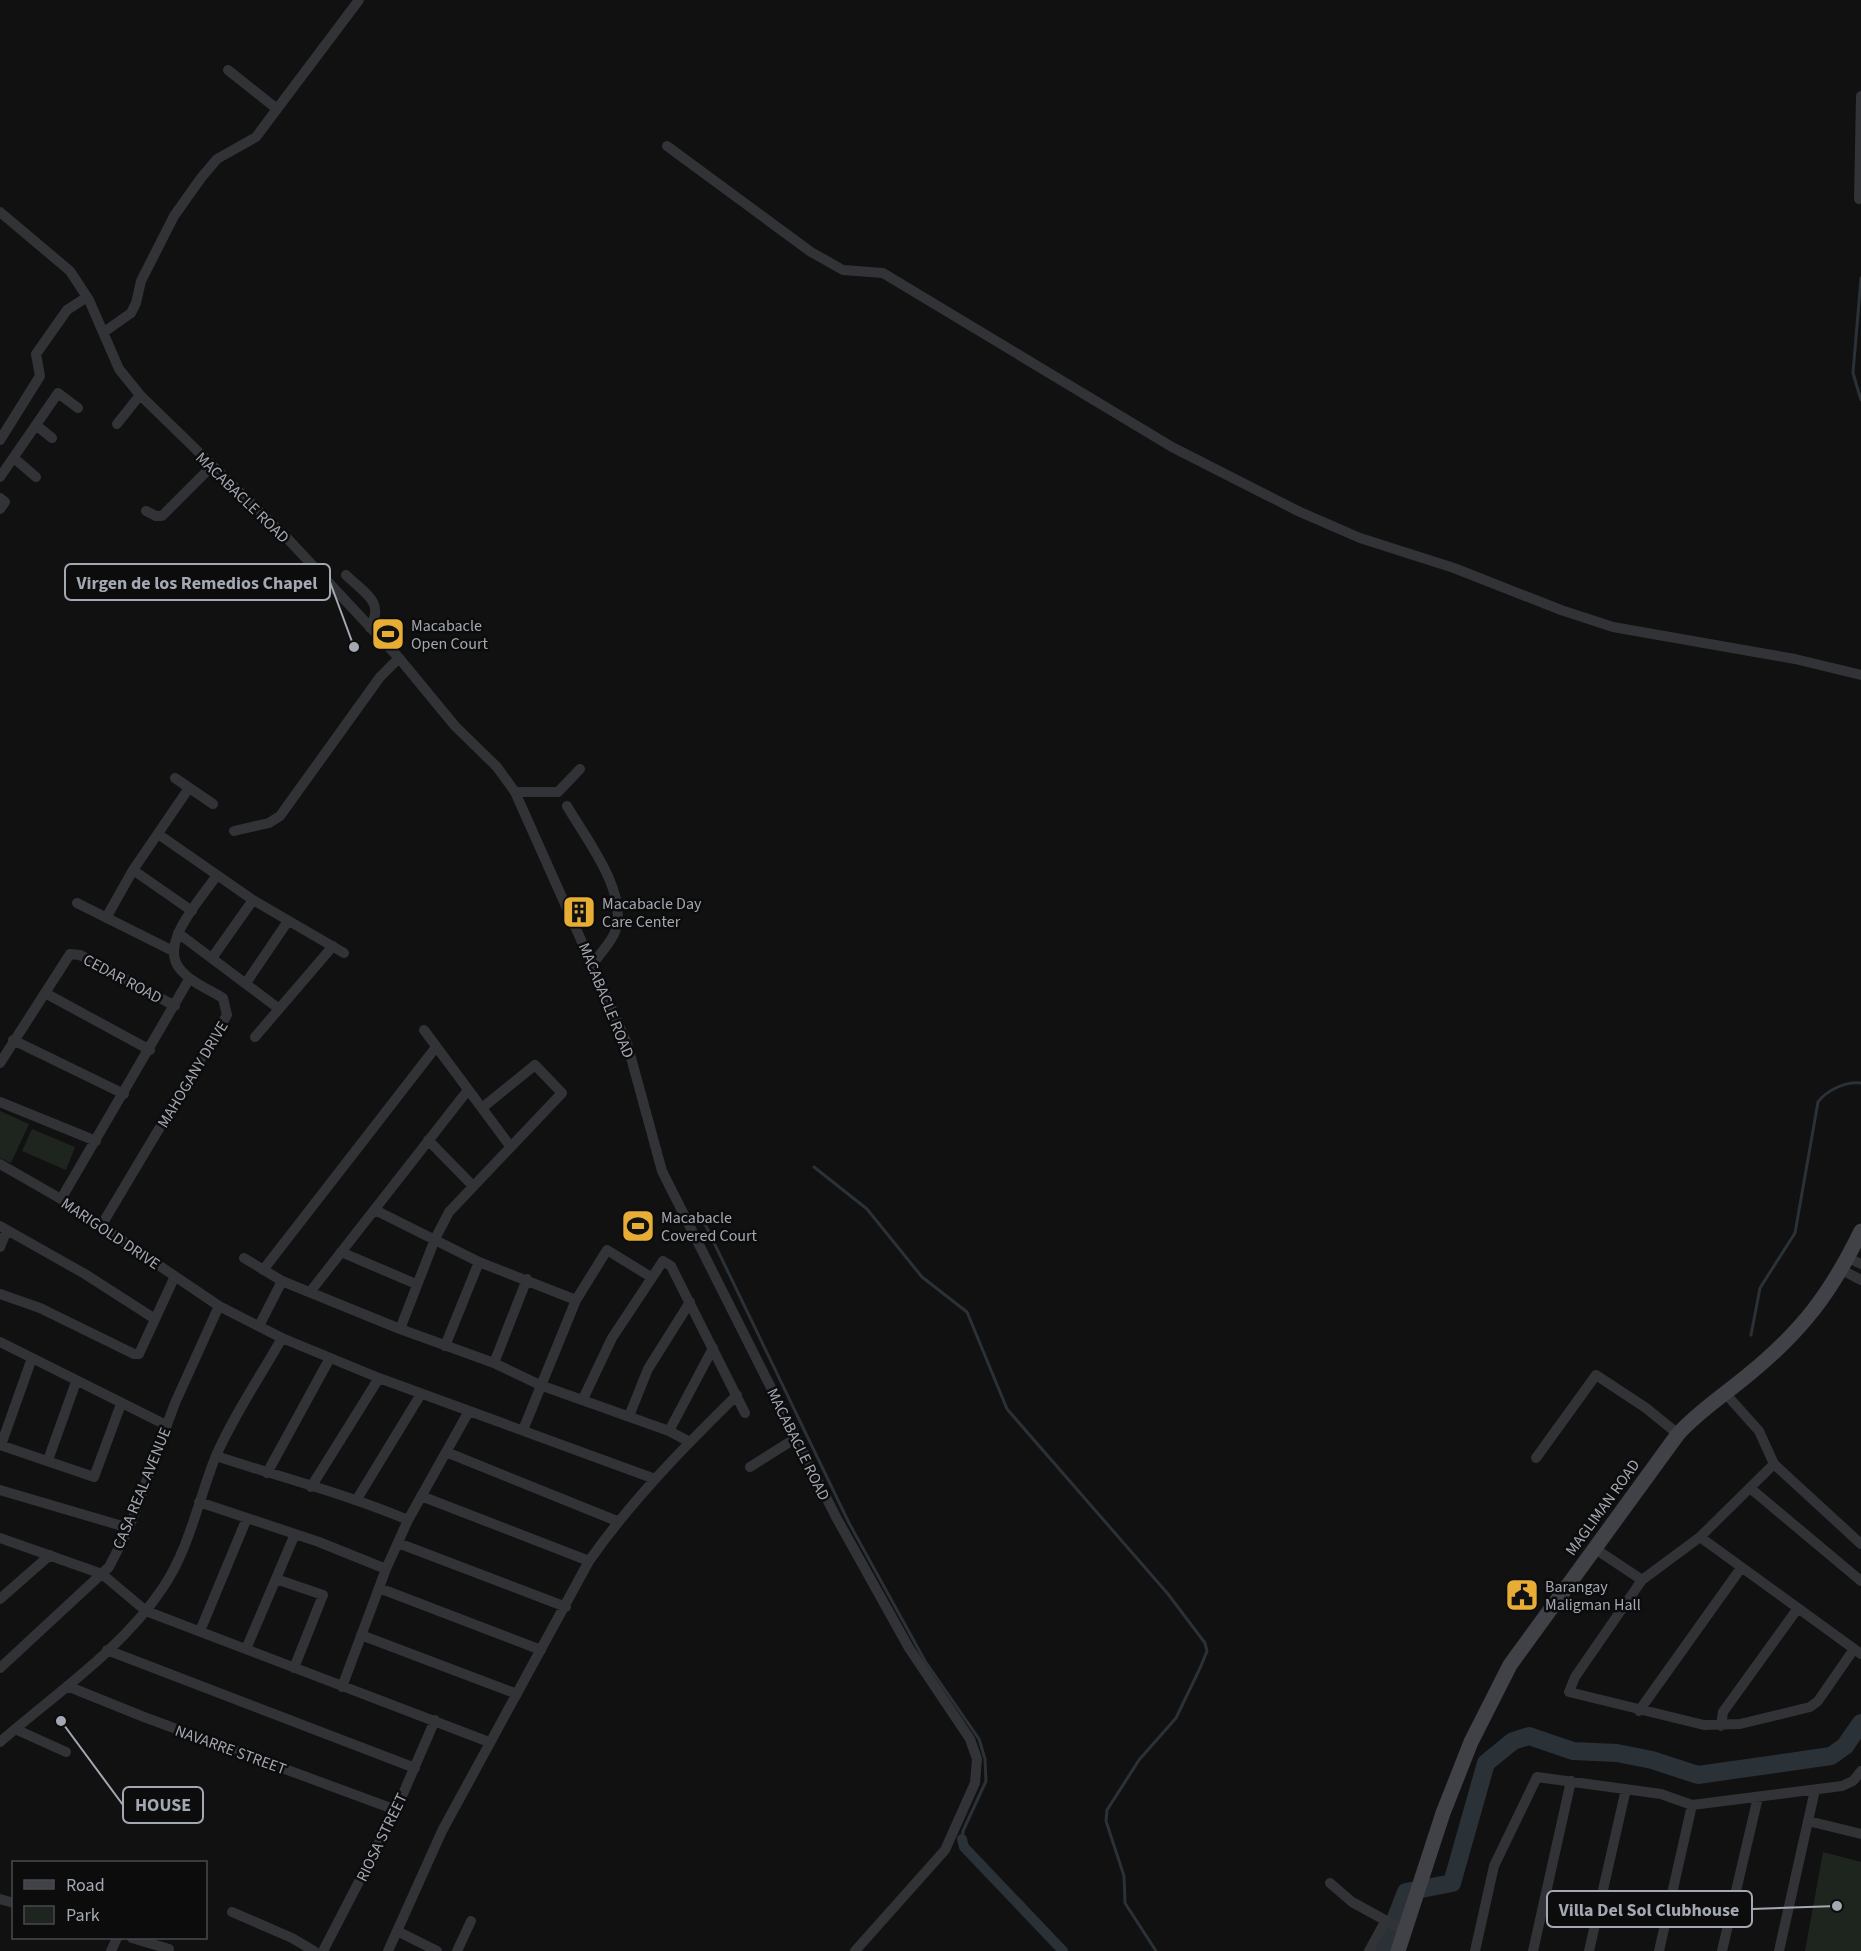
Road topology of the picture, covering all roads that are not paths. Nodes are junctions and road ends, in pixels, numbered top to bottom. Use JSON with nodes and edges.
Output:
{"nodes":[{"id":1,"x":359,"y":0,"type":"edge"},
{"id":2,"x":228,"y":70,"type":"dead end"},
{"id":3,"x":1861,"y":96,"type":"edge"},
{"id":4,"x":277,"y":109,"type":"junction"},
{"id":5,"x":667,"y":146,"type":"dead end"},
{"id":6,"x":1859,"y":199,"type":"dead end"},
{"id":7,"x":0,"y":212,"type":"edge"},
{"id":8,"x":87,"y":297,"type":"junction"},
{"id":9,"x":104,"y":332,"type":"junction"},
{"id":10,"x":140,"y":395,"type":"junction"},
{"id":11,"x":78,"y":408,"type":"dead end"},
{"id":12,"x":117,"y":424,"type":"dead end"},
{"id":13,"x":36,"y":425,"type":"junction"},
{"id":14,"x":52,"y":438,"type":"dead end"},
{"id":15,"x":0,"y":440,"type":"edge"},
{"id":16,"x":14,"y":458,"type":"junction"},
{"id":17,"x":212,"y":466,"type":"junction"},
{"id":18,"x":0,"y":477,"type":"edge"},
{"id":19,"x":36,"y":477,"type":"dead end"},
{"id":20,"x":0,"y":498,"type":"edge"},
{"id":21,"x":0,"y":509,"type":"edge"},
{"id":22,"x":146,"y":511,"type":"dead end"},
{"id":23,"x":346,"y":575,"type":"dead end"},
{"id":24,"x":370,"y":628,"type":"junction"},
{"id":25,"x":399,"y":658,"type":"junction"},
{"id":26,"x":1861,"y":675,"type":"edge"},
{"id":27,"x":580,"y":769,"type":"dead end"},
{"id":28,"x":175,"y":778,"type":"dead end"},
{"id":29,"x":189,"y":788,"type":"junction"},
{"id":30,"x":515,"y":792,"type":"junction"},
{"id":31,"x":213,"y":804,"type":"dead end"},
{"id":32,"x":567,"y":806,"type":"dead end"},
{"id":33,"x":234,"y":831,"type":"dead end"},
{"id":34,"x":158,"y":834,"type":"junction"},
{"id":35,"x":133,"y":870,"type":"junction"},
{"id":36,"x":217,"y":875,"type":"junction"},
{"id":37,"x":253,"y":900,"type":"junction"},
{"id":38,"x":77,"y":903,"type":"dead end"},
{"id":39,"x":192,"y":911,"type":"junction"},
{"id":40,"x":106,"y":918,"type":"junction"},
{"id":41,"x":288,"y":921,"type":"junction"},
{"id":42,"x":178,"y":933,"type":"junction"},
{"id":43,"x":333,"y":946,"type":"junction"},
{"id":44,"x":173,"y":951,"type":"junction"},
{"id":45,"x":344,"y":953,"type":"dead end"},
{"id":46,"x":212,"y":958,"type":"junction"},
{"id":47,"x":593,"y":964,"type":"junction"},
{"id":48,"x":188,"y":981,"type":"dead end"},
{"id":49,"x":246,"y":983,"type":"junction"},
{"id":50,"x":45,"y":993,"type":"junction"},
{"id":51,"x":174,"y":1006,"type":"junction"},
{"id":52,"x":278,"y":1008,"type":"junction"},
{"id":53,"x":424,"y":1030,"type":"dead end"},
{"id":54,"x":255,"y":1037,"type":"dead end"},
{"id":55,"x":13,"y":1040,"type":"junction"},
{"id":56,"x":436,"y":1047,"type":"junction"},
{"id":57,"x":150,"y":1050,"type":"junction"},
{"id":58,"x":0,"y":1063,"type":"edge"},
{"id":59,"x":468,"y":1090,"type":"junction"},
{"id":60,"x":124,"y":1094,"type":"junction"},
{"id":61,"x":0,"y":1102,"type":"edge"},
{"id":62,"x":482,"y":1108,"type":"junction"},
{"id":63,"x":428,"y":1140,"type":"junction"},
{"id":64,"x":96,"y":1141,"type":"junction"},
{"id":65,"x":510,"y":1146,"type":"junction"},
{"id":66,"x":0,"y":1164,"type":"edge"},
{"id":67,"x":473,"y":1186,"type":"junction"},
{"id":68,"x":61,"y":1199,"type":"junction"},
{"id":69,"x":375,"y":1210,"type":"junction"},
{"id":70,"x":101,"y":1226,"type":"junction"},
{"id":71,"x":4,"y":1228,"type":"edge"},
{"id":72,"x":1861,"y":1231,"type":"edge"},
{"id":73,"x":435,"y":1239,"type":"junction"},
{"id":74,"x":0,"y":1247,"type":"edge"},
{"id":75,"x":341,"y":1252,"type":"junction"},
{"id":76,"x":244,"y":1258,"type":"dead end"},
{"id":77,"x":479,"y":1262,"type":"junction"},
{"id":78,"x":1850,"y":1264,"type":"edge"},
{"id":79,"x":263,"y":1270,"type":"junction"},
{"id":80,"x":175,"y":1276,"type":"junction"},
{"id":81,"x":651,"y":1277,"type":"junction"},
{"id":82,"x":527,"y":1279,"type":"junction"},
{"id":83,"x":1861,"y":1280,"type":"edge"},
{"id":84,"x":282,"y":1281,"type":"junction"},
{"id":85,"x":416,"y":1284,"type":"junction"},
{"id":86,"x":310,"y":1292,"type":"junction"},
{"id":87,"x":0,"y":1294,"type":"edge"},
{"id":88,"x":576,"y":1300,"type":"junction"},
{"id":89,"x":690,"y":1302,"type":"junction"},
{"id":90,"x":219,"y":1306,"type":"junction"},
{"id":91,"x":155,"y":1319,"type":"junction"},
{"id":92,"x":259,"y":1326,"type":"junction"},
{"id":93,"x":400,"y":1329,"type":"junction"},
{"id":94,"x":282,"y":1338,"type":"junction"},
{"id":95,"x":0,"y":1342,"type":"edge"},
{"id":96,"x":445,"y":1346,"type":"junction"},
{"id":97,"x":713,"y":1348,"type":"junction"},
{"id":98,"x":32,"y":1358,"type":"junction"},
{"id":99,"x":330,"y":1358,"type":"junction"},
{"id":100,"x":494,"y":1363,"type":"junction"},
{"id":101,"x":379,"y":1378,"type":"junction"},
{"id":102,"x":76,"y":1382,"type":"junction"},
{"id":103,"x":540,"y":1385,"type":"junction"},
{"id":104,"x":1725,"y":1393,"type":"junction"},
{"id":105,"x":421,"y":1394,"type":"junction"},
{"id":106,"x":737,"y":1395,"type":"junction"},
{"id":107,"x":583,"y":1399,"type":"junction"},
{"id":108,"x":121,"y":1404,"type":"junction"},
{"id":109,"x":469,"y":1411,"type":"junction"},
{"id":110,"x":745,"y":1413,"type":"dead end"},
{"id":111,"x":629,"y":1416,"type":"junction"},
{"id":112,"x":166,"y":1425,"type":"junction"},
{"id":113,"x":523,"y":1430,"type":"junction"},
{"id":114,"x":669,"y":1431,"type":"junction"},
{"id":115,"x":1678,"y":1434,"type":"junction"},
{"id":116,"x":796,"y":1438,"type":"junction"},
{"id":117,"x":690,"y":1442,"type":"junction"},
{"id":118,"x":0,"y":1445,"type":"edge"},
{"id":119,"x":446,"y":1452,"type":"junction"},
{"id":120,"x":216,"y":1456,"type":"junction"},
{"id":121,"x":1536,"y":1458,"type":"dead end"},
{"id":122,"x":48,"y":1460,"type":"junction"},
{"id":123,"x":1774,"y":1464,"type":"junction"},
{"id":124,"x":750,"y":1467,"type":"dead end"},
{"id":125,"x":267,"y":1473,"type":"junction"},
{"id":126,"x":655,"y":1479,"type":"junction"},
{"id":127,"x":311,"y":1487,"type":"junction"},
{"id":128,"x":1750,"y":1488,"type":"junction"},
{"id":129,"x":0,"y":1490,"type":"edge"},
{"id":130,"x":421,"y":1496,"type":"junction"},
{"id":131,"x":357,"y":1499,"type":"junction"},
{"id":132,"x":199,"y":1502,"type":"junction"},
{"id":133,"x":248,"y":1518,"type":"junction"},
{"id":134,"x":408,"y":1520,"type":"junction"},
{"id":135,"x":617,"y":1521,"type":"junction"},
{"id":136,"x":129,"y":1528,"type":"junction"},
{"id":137,"x":295,"y":1534,"type":"junction"},
{"id":138,"x":1700,"y":1537,"type":"junction"},
{"id":139,"x":0,"y":1538,"type":"edge"},
{"id":140,"x":398,"y":1543,"type":"junction"},
{"id":141,"x":1861,"y":1544,"type":"edge"},
{"id":142,"x":1594,"y":1548,"type":"junction"},
{"id":143,"x":50,"y":1555,"type":"junction"},
{"id":144,"x":589,"y":1561,"type":"junction"},
{"id":145,"x":1741,"y":1568,"type":"junction"},
{"id":146,"x":386,"y":1569,"type":"junction"},
{"id":147,"x":102,"y":1574,"type":"junction"},
{"id":148,"x":276,"y":1579,"type":"junction"},
{"id":149,"x":1642,"y":1580,"type":"junction"},
{"id":150,"x":1861,"y":1581,"type":"edge"},
{"id":151,"x":379,"y":1588,"type":"junction"},
{"id":152,"x":3,"y":1594,"type":"edge"},
{"id":153,"x":566,"y":1607,"type":"junction"},
{"id":154,"x":1798,"y":1608,"type":"junction"},
{"id":155,"x":146,"y":1611,"type":"junction"},
{"id":156,"x":200,"y":1631,"type":"junction"},
{"id":157,"x":361,"y":1635,"type":"junction"},
{"id":158,"x":246,"y":1649,"type":"junction"},
{"id":159,"x":107,"y":1650,"type":"junction"},
{"id":160,"x":542,"y":1650,"type":"junction"},
{"id":161,"x":1857,"y":1652,"type":"edge"},
{"id":162,"x":0,"y":1668,"type":"edge"},
{"id":163,"x":294,"y":1668,"type":"junction"},
{"id":164,"x":67,"y":1686,"type":"junction"},
{"id":165,"x":342,"y":1687,"type":"junction"},
{"id":166,"x":517,"y":1694,"type":"junction"},
{"id":167,"x":1640,"y":1711,"type":"junction"},
{"id":168,"x":435,"y":1720,"type":"junction"},
{"id":169,"x":1721,"y":1726,"type":"junction"},
{"id":170,"x":15,"y":1729,"type":"junction"},
{"id":171,"x":0,"y":1742,"type":"edge"},
{"id":172,"x":489,"y":1742,"type":"junction"},
{"id":173,"x":66,"y":1752,"type":"dead end"},
{"id":174,"x":415,"y":1768,"type":"junction"},
{"id":175,"x":1860,"y":1774,"type":"edge"},
{"id":176,"x":1571,"y":1781,"type":"junction"},
{"id":177,"x":1626,"y":1789,"type":"junction"},
{"id":178,"x":1815,"y":1790,"type":"junction"},
{"id":179,"x":1758,"y":1797,"type":"junction"},
{"id":180,"x":1692,"y":1805,"type":"junction"},
{"id":181,"x":396,"y":1810,"type":"junction"},
{"id":182,"x":1808,"y":1821,"type":"junction"},
{"id":183,"x":1861,"y":1834,"type":"edge"},
{"id":184,"x":1330,"y":1883,"type":"dead end"},
{"id":185,"x":232,"y":1912,"type":"dead end"},
{"id":186,"x":471,"y":1921,"type":"dead end"},
{"id":187,"x":1394,"y":1926,"type":"junction"},
{"id":188,"x":397,"y":1931,"type":"junction"},
{"id":189,"x":136,"y":1939,"type":"edge"},
{"id":190,"x":168,"y":1951,"type":"edge"},
{"id":191,"x":314,"y":1951,"type":"edge"},
{"id":192,"x":323,"y":1951,"type":"edge"},
{"id":193,"x":388,"y":1951,"type":"edge"},
{"id":194,"x":437,"y":1951,"type":"edge"},
{"id":195,"x":457,"y":1951,"type":"edge"},
{"id":196,"x":855,"y":1951,"type":"edge"},
{"id":197,"x":1369,"y":1951,"type":"edge"},
{"id":198,"x":1398,"y":1951,"type":"edge"},
{"id":199,"x":1475,"y":1951,"type":"edge"},
{"id":200,"x":1533,"y":1951,"type":"edge"},
{"id":201,"x":1589,"y":1951,"type":"edge"},
{"id":202,"x":1659,"y":1951,"type":"edge"},
{"id":203,"x":1722,"y":1951,"type":"edge"},
{"id":204,"x":1779,"y":1951,"type":"edge"}],
"edges":[{"from":1,"to":4,"type":"street"},
{"from":2,"to":4,"type":"street"},
{"from":3,"to":6,"type":"street"},
{"from":4,"to":9,"type":"street"},
{"from":5,"to":26,"type":"street"},
{"from":7,"to":8,"type":"street","name":"MACABACLE ROAD"},
{"from":8,"to":9,"type":"street","name":"MACABACLE ROAD"},
{"from":8,"to":15,"type":"street"},
{"from":9,"to":10,"type":"street","name":"MACABACLE ROAD"},
{"from":10,"to":12,"type":"street"},
{"from":10,"to":17,"type":"street","name":"MACABACLE ROAD"},
{"from":11,"to":13,"type":"street"},
{"from":13,"to":14,"type":"street"},
{"from":13,"to":16,"type":"street"},
{"from":16,"to":18,"type":"street"},
{"from":16,"to":19,"type":"street"},
{"from":17,"to":22,"type":"street"},
{"from":17,"to":24,"type":"street","name":"MACABACLE ROAD"},
{"from":20,"to":21,"type":"street"},
{"from":23,"to":24,"type":"street"},
{"from":24,"to":25,"type":"street","name":"MACABACLE ROAD"},
{"from":25,"to":30,"type":"street","name":"MACABACLE ROAD"},
{"from":25,"to":33,"type":"street"},
{"from":27,"to":30,"type":"street"},
{"from":28,"to":29,"type":"street"},
{"from":29,"to":31,"type":"street"},
{"from":29,"to":34,"type":"street"},
{"from":30,"to":47,"type":"street","name":"MACABACLE ROAD"},
{"from":32,"to":47,"type":"street"},
{"from":34,"to":35,"type":"street"},
{"from":34,"to":36,"type":"street"},
{"from":35,"to":39,"type":"street"},
{"from":35,"to":40,"type":"street"},
{"from":36,"to":37,"type":"street"},
{"from":36,"to":39,"type":"street"},
{"from":37,"to":41,"type":"street"},
{"from":37,"to":46,"type":"street"},
{"from":38,"to":40,"type":"street"},
{"from":39,"to":42,"type":"street"},
{"from":40,"to":44,"type":"street"},
{"from":41,"to":43,"type":"street"},
{"from":41,"to":49,"type":"street"},
{"from":42,"to":44,"type":"street"},
{"from":42,"to":46,"type":"street"},
{"from":43,"to":45,"type":"street"},
{"from":43,"to":52,"type":"street"},
{"from":44,"to":70,"type":"street","name":"MAHOGANY DRIVE"},
{"from":46,"to":49,"type":"street"},
{"from":47,"to":116,"type":"street","name":"MACABACLE ROAD"},
{"from":48,"to":51,"type":"street"},
{"from":49,"to":52,"type":"street"},
{"from":50,"to":51,"type":"street","name":"CEDAR ROAD"},
{"from":50,"to":55,"type":"street"},
{"from":50,"to":57,"type":"street"},
{"from":51,"to":57,"type":"street"},
{"from":52,"to":54,"type":"street"},
{"from":53,"to":56,"type":"street"},
{"from":55,"to":58,"type":"street"},
{"from":55,"to":60,"type":"street"},
{"from":56,"to":59,"type":"street"},
{"from":56,"to":79,"type":"street"},
{"from":57,"to":60,"type":"street"},
{"from":59,"to":62,"type":"street"},
{"from":59,"to":63,"type":"street"},
{"from":60,"to":64,"type":"street"},
{"from":61,"to":64,"type":"street"},
{"from":62,"to":65,"type":"street"},
{"from":62,"to":65,"type":"street"},
{"from":63,"to":67,"type":"street"},
{"from":63,"to":69,"type":"street"},
{"from":64,"to":68,"type":"street"},
{"from":65,"to":67,"type":"street"},
{"from":66,"to":68,"type":"street","name":"MARIGOLD DRIVE"},
{"from":67,"to":73,"type":"street"},
{"from":68,"to":70,"type":"street","name":"MARIGOLD DRIVE"},
{"from":69,"to":73,"type":"street"},
{"from":69,"to":75,"type":"street"},
{"from":70,"to":80,"type":"street","name":"MARIGOLD DRIVE"},
{"from":71,"to":74,"type":"street"},
{"from":71,"to":91,"type":"street"},
{"from":72,"to":78,"type":"street","name":"MAGLIMAN ROAD"},
{"from":73,"to":77,"type":"street"},
{"from":73,"to":85,"type":"street"},
{"from":75,"to":85,"type":"street"},
{"from":75,"to":86,"type":"street"},
{"from":76,"to":79,"type":"street"},
{"from":77,"to":82,"type":"street"},
{"from":77,"to":96,"type":"street"},
{"from":78,"to":83,"type":"street"},
{"from":78,"to":104,"type":"street","name":"MAGLIMAN ROAD"},
{"from":79,"to":84,"type":"street"},
{"from":80,"to":90,"type":"street","name":"MARIGOLD DRIVE"},
{"from":80,"to":91,"type":"street"},
{"from":81,"to":88,"type":"street"},
{"from":81,"to":89,"type":"street"},
{"from":81,"to":107,"type":"street"},
{"from":82,"to":88,"type":"street"},
{"from":82,"to":100,"type":"street"},
{"from":84,"to":86,"type":"street"},
{"from":84,"to":92,"type":"street"},
{"from":85,"to":93,"type":"street"},
{"from":86,"to":93,"type":"street"},
{"from":87,"to":91,"type":"street"},
{"from":88,"to":103,"type":"street"},
{"from":89,"to":97,"type":"street"},
{"from":89,"to":111,"type":"street"},
{"from":90,"to":92,"type":"street","name":"MARIGOLD DRIVE"},
{"from":90,"to":112,"type":"street","name":"CASA REAL AVENUE"},
{"from":92,"to":94,"type":"street","name":"MARIGOLD DRIVE"},
{"from":93,"to":96,"type":"street"},
{"from":94,"to":99,"type":"street","name":"MARIGOLD DRIVE"},
{"from":94,"to":120,"type":"street"},
{"from":95,"to":98,"type":"street"},
{"from":96,"to":100,"type":"street"},
{"from":97,"to":106,"type":"street"},
{"from":97,"to":114,"type":"street"},
{"from":98,"to":102,"type":"street"},
{"from":98,"to":118,"type":"street"},
{"from":99,"to":101,"type":"street","name":"MARIGOLD DRIVE"},
{"from":99,"to":125,"type":"street"},
{"from":100,"to":103,"type":"street"},
{"from":101,"to":105,"type":"street","name":"MARIGOLD DRIVE"},
{"from":101,"to":127,"type":"street"},
{"from":102,"to":108,"type":"street"},
{"from":102,"to":122,"type":"street"},
{"from":103,"to":107,"type":"street"},
{"from":103,"to":113,"type":"street"},
{"from":104,"to":115,"type":"street","name":"MAGLIMAN ROAD"},
{"from":104,"to":123,"type":"street"},
{"from":105,"to":109,"type":"street","name":"MARIGOLD DRIVE"},
{"from":105,"to":131,"type":"street"},
{"from":106,"to":110,"type":"street"},
{"from":106,"to":117,"type":"street"},
{"from":107,"to":111,"type":"street"},
{"from":108,"to":112,"type":"street"},
{"from":108,"to":122,"type":"street"},
{"from":109,"to":113,"type":"street","name":"MARIGOLD DRIVE"},
{"from":109,"to":119,"type":"street"},
{"from":111,"to":114,"type":"street"},
{"from":112,"to":136,"type":"street","name":"CASA REAL AVENUE"},
{"from":113,"to":126,"type":"street","name":"MARIGOLD DRIVE"},
{"from":114,"to":117,"type":"street"},
{"from":115,"to":121,"type":"street"},
{"from":115,"to":142,"type":"street","name":"MAGLIMAN ROAD"},
{"from":116,"to":124,"type":"street"},
{"from":116,"to":196,"type":"street","name":"MACABACLE ROAD"},
{"from":117,"to":126,"type":"street"},
{"from":118,"to":122,"type":"street"},
{"from":119,"to":130,"type":"street"},
{"from":119,"to":135,"type":"street"},
{"from":120,"to":125,"type":"street"},
{"from":120,"to":132,"type":"street"},
{"from":123,"to":128,"type":"street"},
{"from":123,"to":141,"type":"street"},
{"from":125,"to":127,"type":"street"},
{"from":126,"to":135,"type":"street"},
{"from":127,"to":131,"type":"street"},
{"from":128,"to":138,"type":"street"},
{"from":128,"to":150,"type":"street"},
{"from":129,"to":136,"type":"street"},
{"from":130,"to":134,"type":"street"},
{"from":130,"to":144,"type":"street"},
{"from":131,"to":134,"type":"street"},
{"from":132,"to":133,"type":"street"},
{"from":132,"to":155,"type":"street"},
{"from":133,"to":137,"type":"street"},
{"from":133,"to":156,"type":"street"},
{"from":134,"to":140,"type":"street"},
{"from":135,"to":144,"type":"street"},
{"from":136,"to":147,"type":"street","name":"CASA REAL AVENUE"},
{"from":137,"to":146,"type":"street"},
{"from":137,"to":148,"type":"street"},
{"from":138,"to":145,"type":"street"},
{"from":138,"to":149,"type":"street"},
{"from":139,"to":143,"type":"street"},
{"from":140,"to":146,"type":"street"},
{"from":140,"to":153,"type":"street"},
{"from":142,"to":149,"type":"street"},
{"from":142,"to":187,"type":"street","name":"MAGLIMAN ROAD"},
{"from":143,"to":147,"type":"street"},
{"from":143,"to":152,"type":"street"},
{"from":144,"to":153,"type":"street"},
{"from":145,"to":154,"type":"street"},
{"from":145,"to":167,"type":"street"},
{"from":146,"to":151,"type":"street"},
{"from":147,"to":155,"type":"street"},
{"from":147,"to":162,"type":"street","name":"CASA REAL AVENUE"},
{"from":148,"to":158,"type":"street"},
{"from":148,"to":163,"type":"street"},
{"from":149,"to":167,"type":"street"},
{"from":151,"to":157,"type":"street"},
{"from":151,"to":160,"type":"street"},
{"from":153,"to":160,"type":"street"},
{"from":154,"to":161,"type":"street"},
{"from":154,"to":169,"type":"street"},
{"from":155,"to":156,"type":"street"},
{"from":155,"to":159,"type":"street"},
{"from":156,"to":158,"type":"street"},
{"from":157,"to":165,"type":"street"},
{"from":157,"to":166,"type":"street"},
{"from":158,"to":163,"type":"street"},
{"from":159,"to":164,"type":"street"},
{"from":159,"to":174,"type":"street"},
{"from":160,"to":166,"type":"street"},
{"from":161,"to":169,"type":"street"},
{"from":163,"to":165,"type":"street"},
{"from":164,"to":170,"type":"street"},
{"from":164,"to":181,"type":"street","name":"NAVARRE STREET"},
{"from":165,"to":168,"type":"street"},
{"from":166,"to":172,"type":"street"},
{"from":167,"to":169,"type":"street"},
{"from":168,"to":172,"type":"street"},
{"from":168,"to":174,"type":"street","name":"RIOSA STREET"},
{"from":170,"to":171,"type":"street"},
{"from":170,"to":173,"type":"street"},
{"from":172,"to":188,"type":"street"},
{"from":174,"to":181,"type":"street","name":"RIOSA STREET"},
{"from":175,"to":178,"type":"street"},
{"from":176,"to":177,"type":"street"},
{"from":176,"to":199,"type":"street"},
{"from":176,"to":200,"type":"street"},
{"from":177,"to":180,"type":"street"},
{"from":177,"to":201,"type":"street"},
{"from":178,"to":179,"type":"street"},
{"from":178,"to":182,"type":"street"},
{"from":179,"to":180,"type":"street"},
{"from":179,"to":203,"type":"street"},
{"from":180,"to":202,"type":"street"},
{"from":181,"to":192,"type":"street","name":"RIOSA STREET"},
{"from":182,"to":183,"type":"street"},
{"from":182,"to":204,"type":"street"},
{"from":184,"to":187,"type":"street"},
{"from":185,"to":191,"type":"street"},
{"from":186,"to":195,"type":"street"},
{"from":187,"to":197,"type":"street"},
{"from":187,"to":198,"type":"street","name":"MAGLIMAN ROAD"},
{"from":188,"to":193,"type":"street"},
{"from":188,"to":194,"type":"street"},
{"from":189,"to":190,"type":"street"}]}
